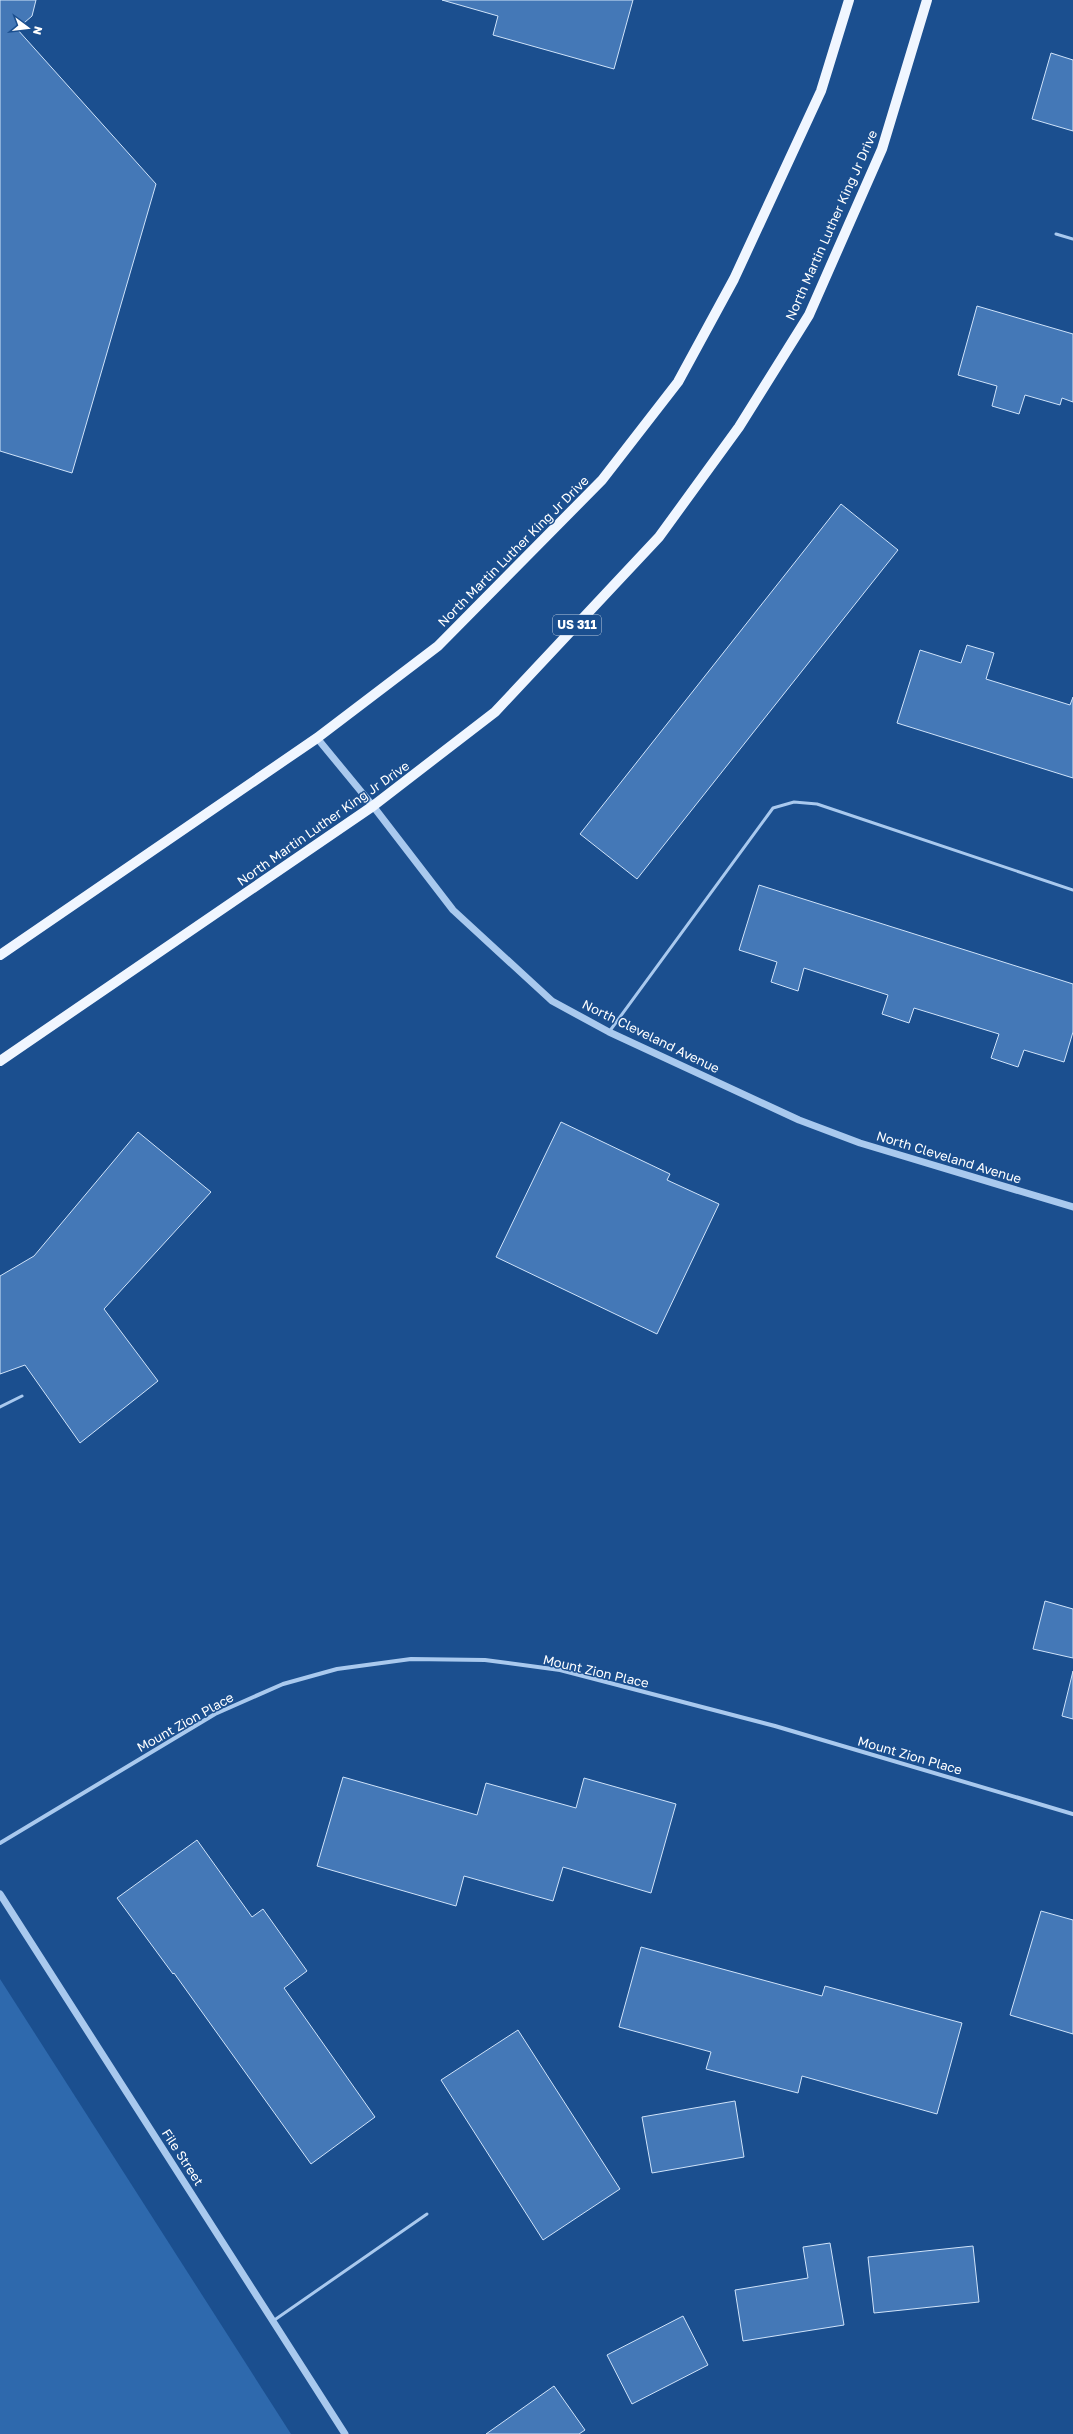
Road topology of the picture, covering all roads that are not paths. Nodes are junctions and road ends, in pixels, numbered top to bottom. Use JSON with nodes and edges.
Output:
{"nodes":[{"id":1,"x":849,"y":0,"type":"edge"},
{"id":2,"x":927,"y":0,"type":"edge"},
{"id":3,"x":1056,"y":234,"type":"dead end"},
{"id":4,"x":1073,"y":239,"type":"edge"},
{"id":5,"x":317,"y":738,"type":"junction"},
{"id":6,"x":373,"y":806,"type":"junction"},
{"id":7,"x":1073,"y":890,"type":"edge"},
{"id":8,"x":0,"y":955,"type":"edge"},
{"id":9,"x":609,"y":1032,"type":"junction"},
{"id":10,"x":0,"y":1061,"type":"edge"},
{"id":11,"x":1073,"y":1207,"type":"edge"},
{"id":12,"x":22,"y":1396,"type":"dead end"},
{"id":13,"x":0,"y":1407,"type":"edge"},
{"id":14,"x":1073,"y":1814,"type":"edge"},
{"id":15,"x":0,"y":1843,"type":"edge"},
{"id":16,"x":0,"y":1894,"type":"edge"},
{"id":17,"x":427,"y":2214,"type":"dead end"},
{"id":18,"x":273,"y":2321,"type":"junction"},
{"id":19,"x":345,"y":2434,"type":"edge"}],
"edges":[{"from":1,"to":5,"type":"main road","name":"North Martin Luther King Jr Drive"},
{"from":2,"to":6,"type":"main road","name":"North Martin Luther King Jr Drive","number":"US 311"},
{"from":3,"to":4,"type":"lane"},
{"from":5,"to":6,"type":"street","name":"North Cleveland Avenue"},
{"from":5,"to":8,"type":"main road","name":"North Martin Luther King Jr Drive"},
{"from":6,"to":9,"type":"street","name":"North Cleveland Avenue"},
{"from":6,"to":10,"type":"main road","name":"North Martin Luther King Jr Drive","number":"US 311"},
{"from":7,"to":9,"type":"lane"},
{"from":9,"to":11,"type":"street","name":"North Cleveland Avenue"},
{"from":12,"to":13,"type":"lane"},
{"from":14,"to":15,"type":"street","name":"Mount Zion Place"},
{"from":16,"to":18,"type":"street","name":"File Street"},
{"from":17,"to":18,"type":"lane"},
{"from":18,"to":19,"type":"street","name":"File Street"}]}
